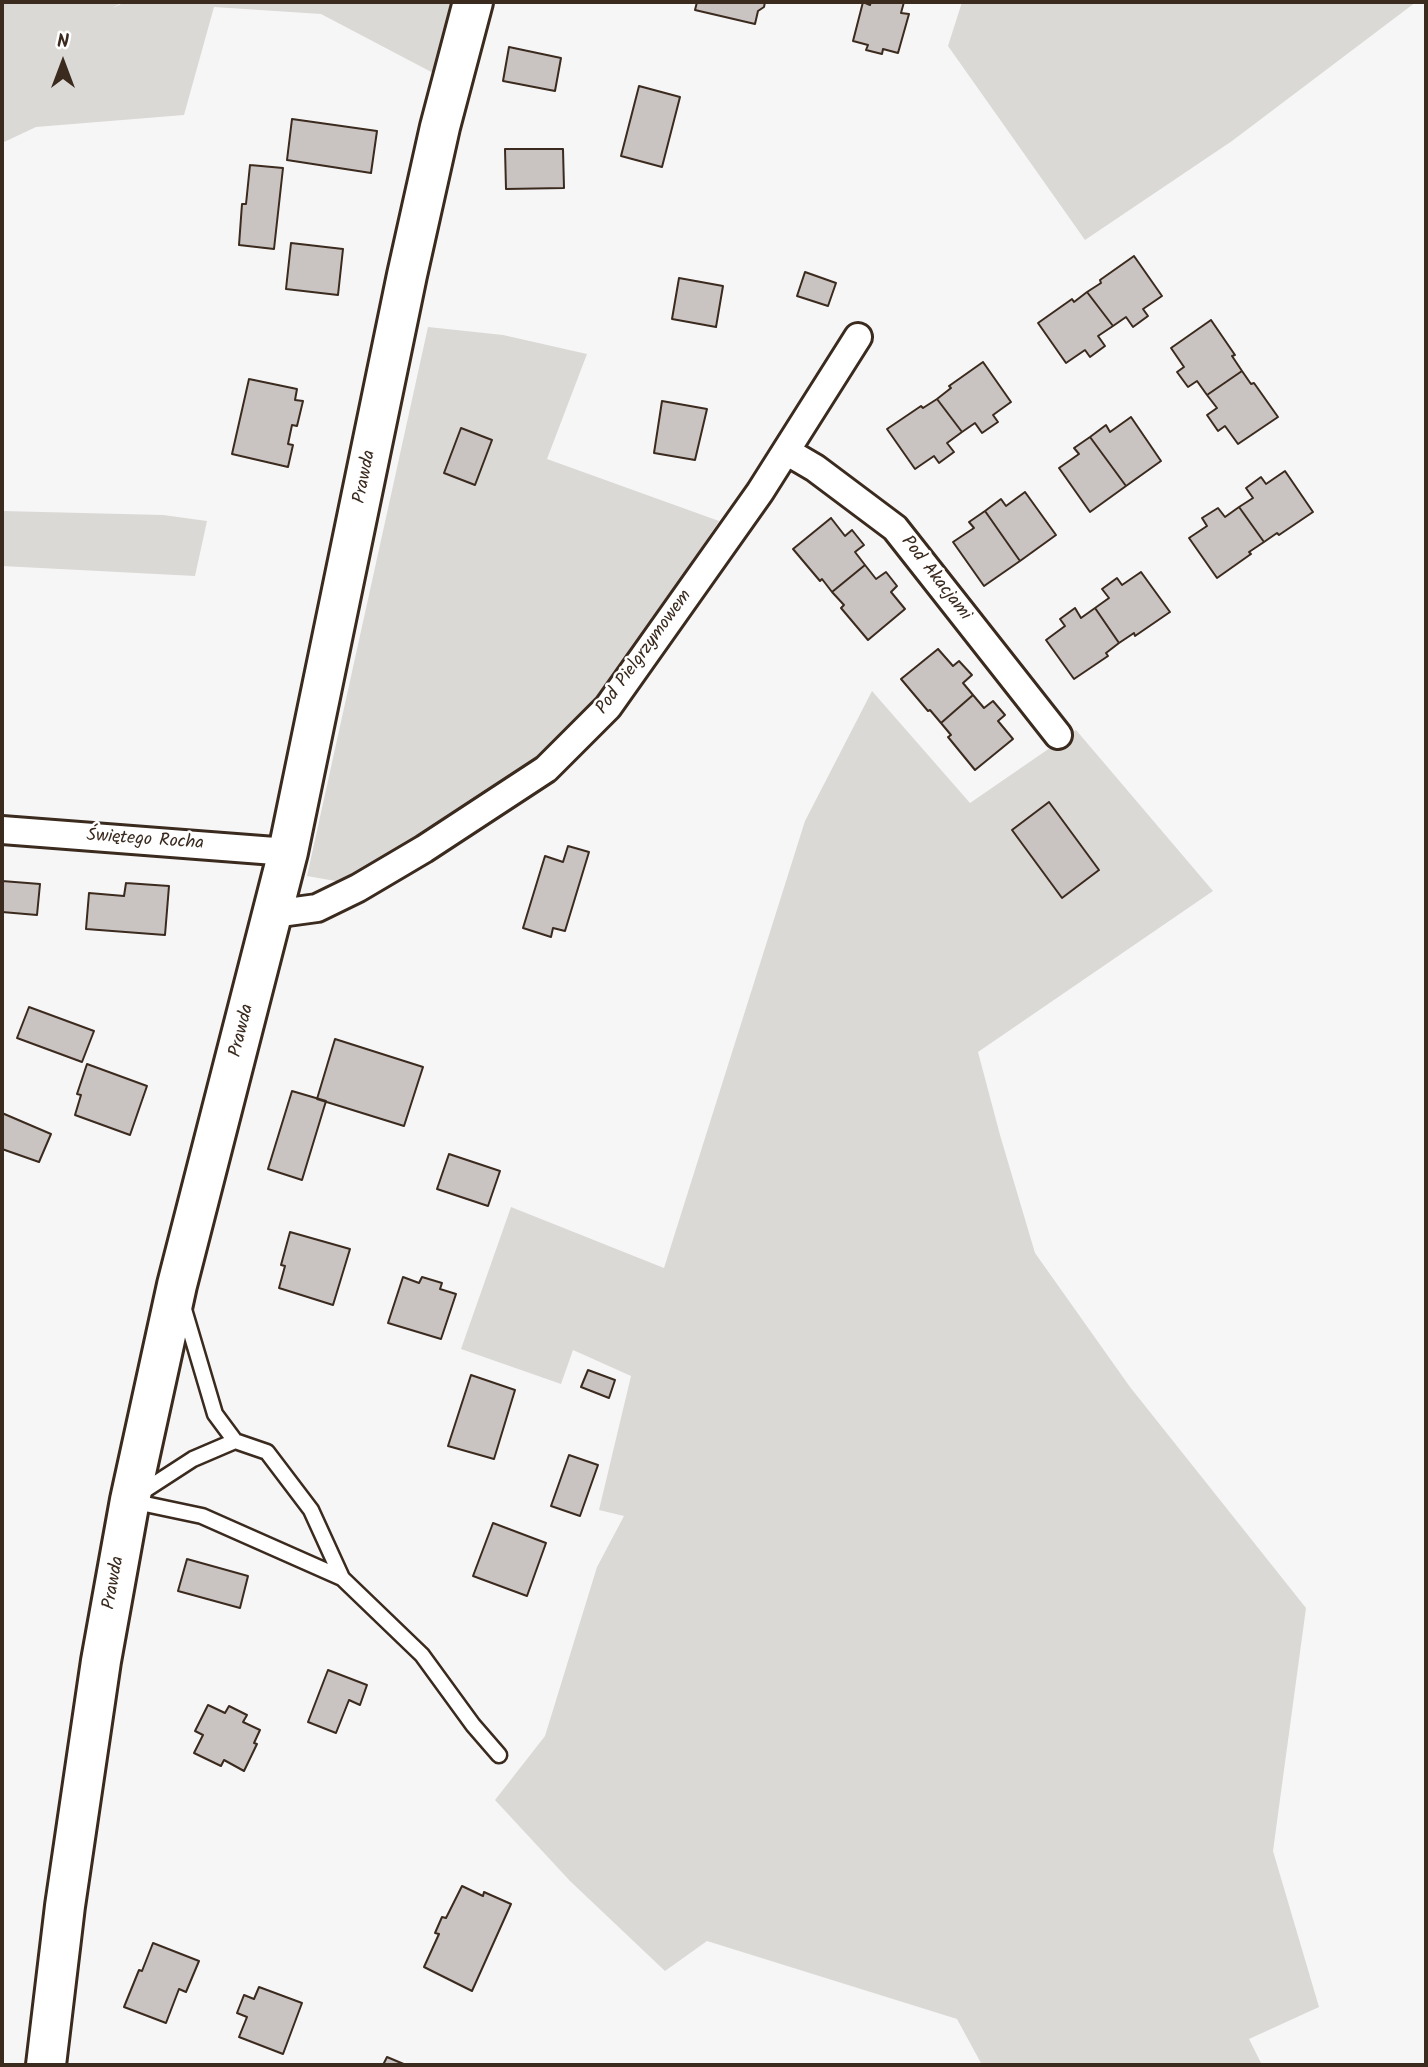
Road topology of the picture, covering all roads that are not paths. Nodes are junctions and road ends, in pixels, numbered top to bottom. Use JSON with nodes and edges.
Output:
{"nodes":[{"id":1,"x":473,"y":2,"type":"edge"},
{"id":2,"x":858,"y":337,"type":"dead end"},
{"id":3,"x":786,"y":451,"type":"junction"},
{"id":4,"x":1058,"y":736,"type":"dead end"},
{"id":5,"x":2,"y":830,"type":"edge"},
{"id":6,"x":288,"y":852,"type":"junction"},
{"id":7,"x":273,"y":914,"type":"junction"},
{"id":8,"x":177,"y":1285,"type":"junction"},
{"id":9,"x":234,"y":1441,"type":"junction"},
{"id":10,"x":130,"y":1500,"type":"junction"},
{"id":11,"x":342,"y":1578,"type":"junction"},
{"id":12,"x":499,"y":1755,"type":"dead end"},
{"id":13,"x":46,"y":2065,"type":"edge"}],
"edges":[{"from":1,"to":6,"type":"street","name":"Prawda"},
{"from":2,"to":3,"type":"street","name":"Pod Pielgrzymowem"},
{"from":3,"to":4,"type":"street","name":"Pod Akacjami"},
{"from":3,"to":7,"type":"street","name":"Pod Pielgrzymowem"},
{"from":5,"to":6,"type":"street","name":"Świętego Rocha"},
{"from":6,"to":7,"type":"street","name":"Prawda"},
{"from":7,"to":8,"type":"street","name":"Prawda"},
{"from":8,"to":9,"type":"lane"},
{"from":8,"to":10,"type":"street","name":"Prawda"},
{"from":9,"to":10,"type":"lane"},
{"from":9,"to":11,"type":"lane"},
{"from":10,"to":11,"type":"lane"},
{"from":10,"to":13,"type":"street","name":"Prawda"},
{"from":11,"to":12,"type":"lane"}]}
